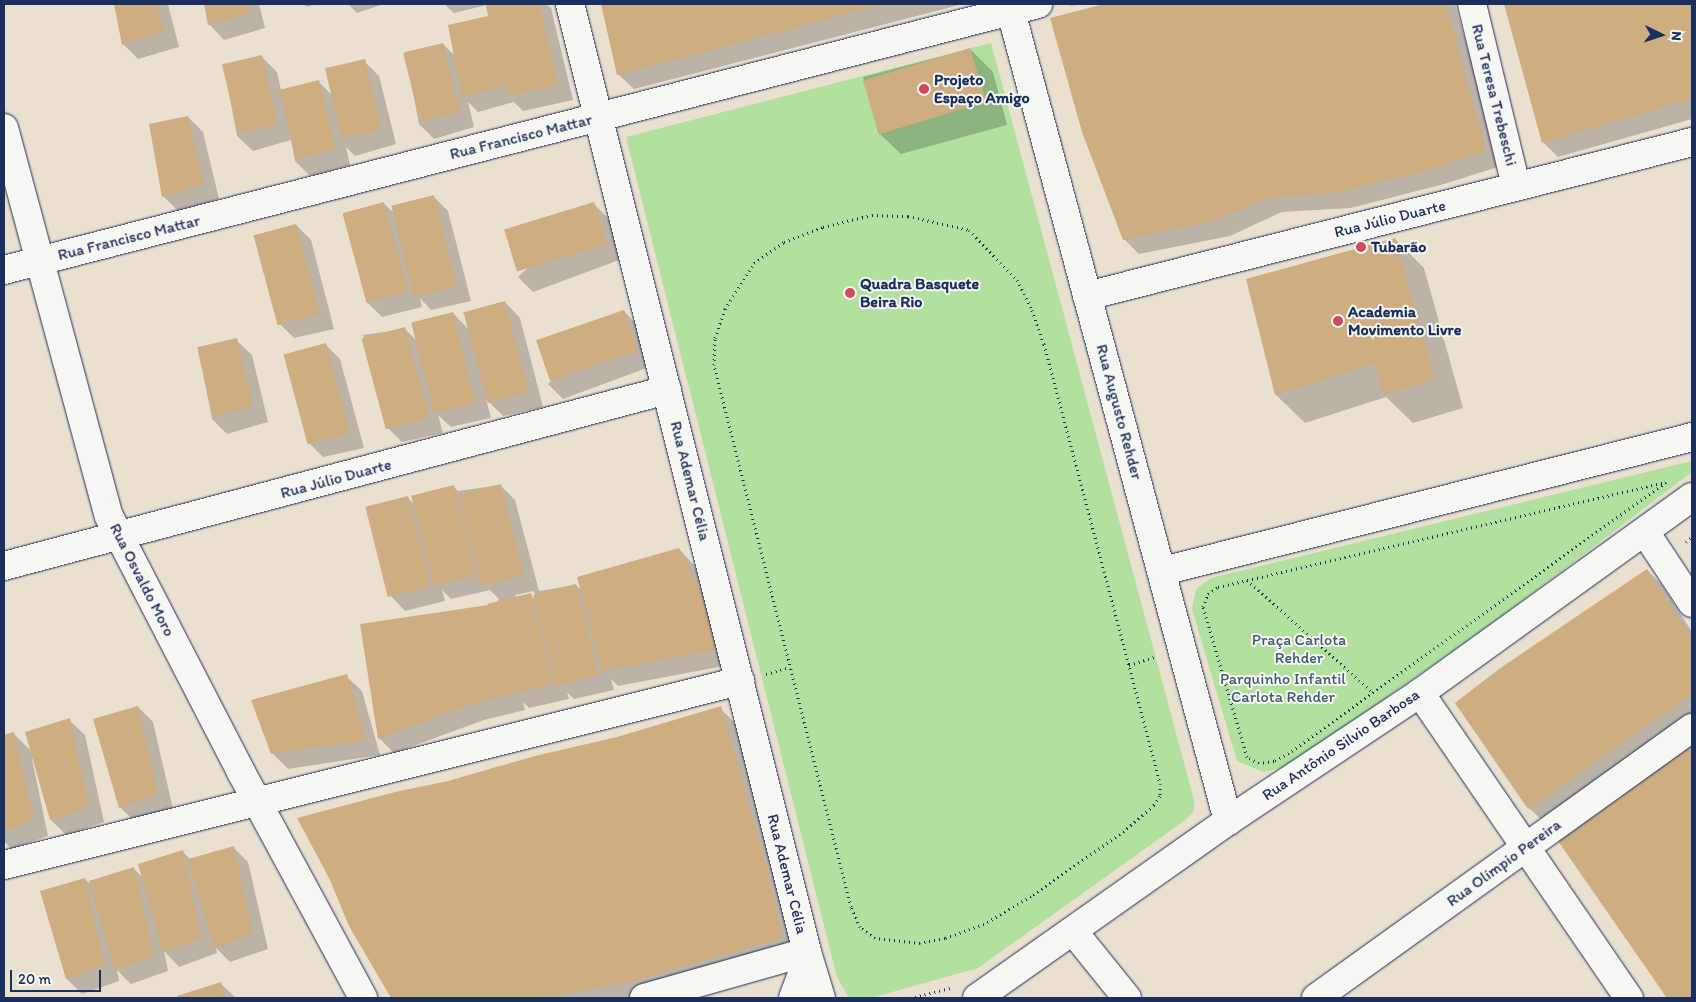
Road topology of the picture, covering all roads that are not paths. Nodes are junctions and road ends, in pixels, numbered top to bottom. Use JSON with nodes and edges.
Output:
{"nodes":[{"id":1,"x":570,"y":4,"type":"edge"},
{"id":2,"x":1038,"y":4,"type":"edge"},
{"id":3,"x":1472,"y":4,"type":"edge"},
{"id":4,"x":1010,"y":7,"type":"edge"},
{"id":5,"x":599,"y":117,"type":"junction"},
{"id":6,"x":4,"y":128,"type":"edge"},
{"id":7,"x":1692,"y":142,"type":"edge"},
{"id":8,"x":1516,"y":186,"type":"junction"},
{"id":9,"x":40,"y":261,"type":"junction"},
{"id":10,"x":4,"y":270,"type":"edge"},
{"id":11,"x":1087,"y":296,"type":"junction"},
{"id":12,"x":667,"y":390,"type":"junction"},
{"id":13,"x":1692,"y":437,"type":"edge"},
{"id":14,"x":1692,"y":497,"type":"edge"},
{"id":15,"x":1645,"y":532,"type":"junction"},
{"id":16,"x":120,"y":536,"type":"junction"},
{"id":17,"x":4,"y":566,"type":"edge"},
{"id":18,"x":1163,"y":571,"type":"junction"},
{"id":19,"x":1692,"y":603,"type":"edge"},
{"id":20,"x":751,"y":678,"type":"junction"},
{"id":21,"x":1420,"y":693,"type":"junction"},
{"id":22,"x":1692,"y":728,"type":"edge"},
{"id":23,"x":257,"y":802,"type":"junction"},
{"id":24,"x":1228,"y":821,"type":"junction"},
{"id":25,"x":1525,"y":849,"type":"junction"},
{"id":26,"x":4,"y":865,"type":"edge"},
{"id":27,"x":1073,"y":931,"type":"junction"},
{"id":28,"x":807,"y":955,"type":"junction"},
{"id":29,"x":970,"y":993,"type":"edge"},
{"id":30,"x":363,"y":998,"type":"edge"},
{"id":31,"x":644,"y":998,"type":"edge"},
{"id":32,"x":794,"y":998,"type":"edge"},
{"id":33,"x":821,"y":998,"type":"edge"},
{"id":34,"x":1127,"y":998,"type":"edge"},
{"id":35,"x":1316,"y":998,"type":"edge"},
{"id":36,"x":1628,"y":998,"type":"edge"}],
"edges":[{"from":1,"to":5,"type":"street","name":"Rua Ademar Célia"},
{"from":2,"to":4,"type":"street","name":"Rua Francisco Mattar"},
{"from":3,"to":8,"type":"street","name":"Rua Teresa Trebeschi"},
{"from":4,"to":5,"type":"street","name":"Rua Francisco Mattar"},
{"from":4,"to":11,"type":"street","name":"Rua Augusto Rehder"},
{"from":5,"to":9,"type":"street","name":"Rua Francisco Mattar"},
{"from":5,"to":12,"type":"street","name":"Rua Ademar Célia"},
{"from":6,"to":9,"type":"street","name":"Rua Osvaldo Moro"},
{"from":7,"to":8,"type":"street","name":"Rua Júlio Duarte"},
{"from":8,"to":11,"type":"street","name":"Rua Júlio Duarte"},
{"from":9,"to":10,"type":"street","name":"Rua Francisco Mattar"},
{"from":9,"to":16,"type":"street","name":"Rua Osvaldo Moro"},
{"from":11,"to":18,"type":"street","name":"Rua Augusto Rehder"},
{"from":12,"to":16,"type":"street","name":"Rua Júlio Duarte"},
{"from":12,"to":20,"type":"street","name":"Rua Ademar Célia"},
{"from":13,"to":18,"type":"street"},
{"from":14,"to":15,"type":"street","name":"Rua Antônio Silvio Barbosa"},
{"from":15,"to":19,"type":"street"},
{"from":15,"to":21,"type":"street","name":"Rua Antônio Silvio Barbosa"},
{"from":16,"to":17,"type":"street","name":"Rua Júlio Duarte"},
{"from":16,"to":23,"type":"street","name":"Rua Osvaldo Moro"},
{"from":18,"to":24,"type":"street","name":"Rua Augusto Rehder"},
{"from":20,"to":23,"type":"street"},
{"from":20,"to":28,"type":"street","name":"Rua Ademar Célia"},
{"from":21,"to":24,"type":"street","name":"Rua Antônio Silvio Barbosa"},
{"from":21,"to":25,"type":"street"},
{"from":22,"to":25,"type":"street","name":"Rua Olímpio Pereira"},
{"from":23,"to":26,"type":"street"},
{"from":23,"to":30,"type":"street","name":"Rua Osvaldo Moro"},
{"from":24,"to":27,"type":"street","name":"Rua Antônio Silvio Barbosa"},
{"from":25,"to":35,"type":"street","name":"Rua Olímpio Pereira"},
{"from":25,"to":36,"type":"street"},
{"from":27,"to":29,"type":"street","name":"Rua Antônio Silvio Barbosa"},
{"from":27,"to":34,"type":"street"},
{"from":28,"to":31,"type":"street"},
{"from":28,"to":32,"type":"street"},
{"from":28,"to":33,"type":"street","name":"Rua Ademar Célia"}]}
